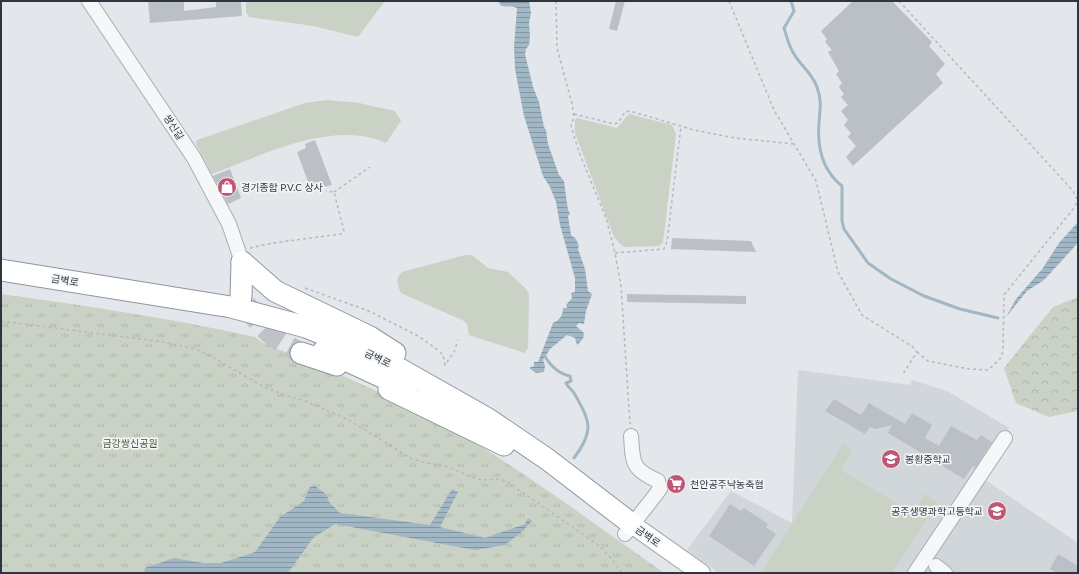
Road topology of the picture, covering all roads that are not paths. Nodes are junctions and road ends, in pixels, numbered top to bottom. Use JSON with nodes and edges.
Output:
{"nodes":[{"id":1,"x":89,"y":1,"type":"edge"},
{"id":2,"x":240,"y":257,"type":"junction"},
{"id":3,"x":1,"y":270,"type":"edge"},
{"id":4,"x":1,"y":284,"type":"edge"},
{"id":5,"x":241,"y":297,"type":"tunnel mouth"},
{"id":6,"x":301,"y":353,"type":"tunnel mouth"},
{"id":7,"x":443,"y":392,"type":"junction"},
{"id":8,"x":631,"y":436,"type":"road end"},
{"id":9,"x":1005,"y":438,"type":"dead end"},
{"id":10,"x":504,"y":445,"type":"junction"},
{"id":11,"x":629,"y":529,"type":"junction"},
{"id":12,"x":680,"y":573,"type":"edge"},
{"id":13,"x":701,"y":573,"type":"edge"},
{"id":14,"x":915,"y":573,"type":"edge"}],
"edges":[{"from":1,"to":2,"type":"street","name":"쌍신길"},
{"from":2,"to":5,"type":"highway"},
{"from":2,"to":7,"type":"highway"},
{"from":3,"to":7,"type":"highway","name":"금벽로"},
{"from":4,"to":10,"type":"highway","name":"금벽로"},
{"from":6,"to":10,"type":"highway"},
{"from":7,"to":11,"type":"highway","name":"금벽로"},
{"from":8,"to":11,"type":"street"},
{"from":9,"to":14,"type":"street"},
{"from":10,"to":11,"type":"highway","name":"금벽로"},
{"from":11,"to":12,"type":"main road","name":"금벽로"},
{"from":11,"to":13,"type":"main road","name":"금벽로"}]}
